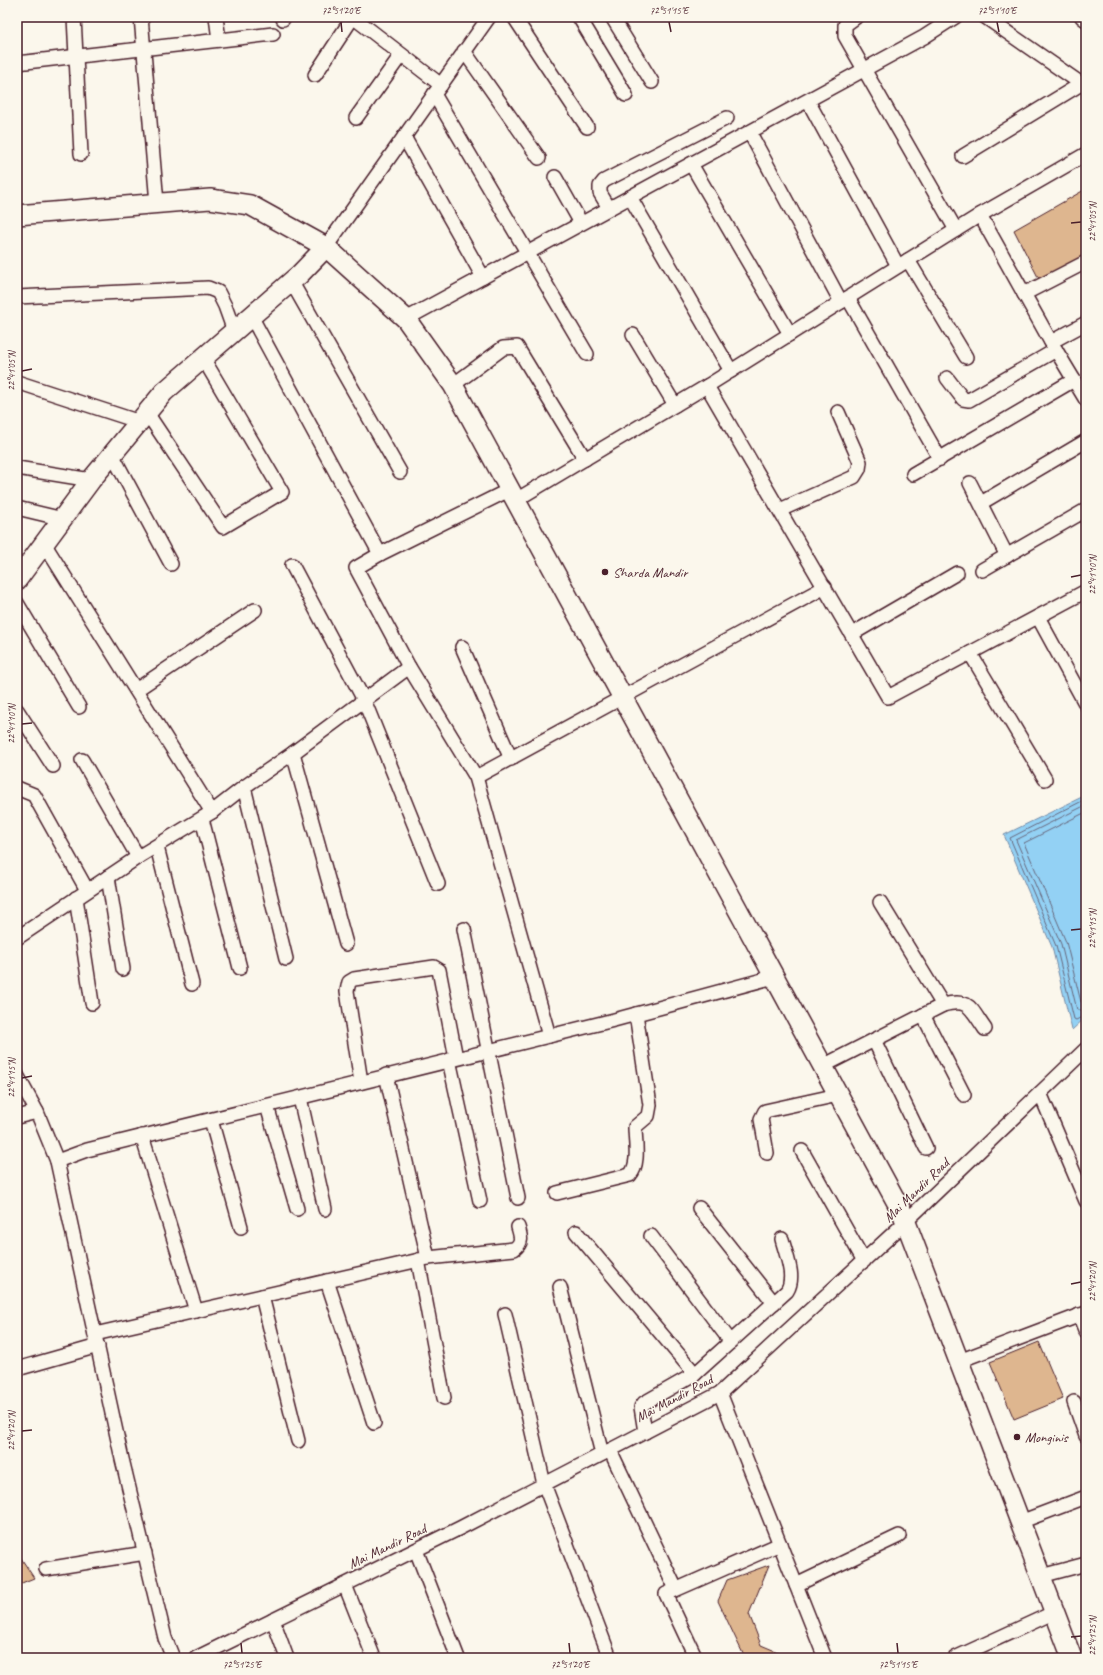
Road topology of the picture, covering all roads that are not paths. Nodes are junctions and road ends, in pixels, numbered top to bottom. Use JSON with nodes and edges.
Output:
{"nodes":[{"id":1,"x":74,"y":17,"type":"edge"},
{"id":2,"x":141,"y":17,"type":"edge"},
{"id":3,"x":216,"y":17,"type":"edge"},
{"id":4,"x":353,"y":17,"type":"edge"},
{"id":5,"x":488,"y":17,"type":"edge"},
{"id":6,"x":514,"y":17,"type":"edge"},
{"id":7,"x":579,"y":17,"type":"edge"},
{"id":8,"x":612,"y":17,"type":"edge"},
{"id":9,"x":856,"y":17,"type":"edge"},
{"id":10,"x":955,"y":17,"type":"edge"},
{"id":11,"x":985,"y":17,"type":"edge"},
{"id":12,"x":1082,"y":17,"type":"edge"},
{"id":13,"x":1086,"y":20,"type":"edge"},
{"id":14,"x":273,"y":34,"type":"dead end"},
{"id":15,"x":219,"y":40,"type":"junction"},
{"id":16,"x":144,"y":48,"type":"junction"},
{"id":17,"x":464,"y":51,"type":"junction"},
{"id":18,"x":401,"y":55,"type":"junction"},
{"id":19,"x":77,"y":56,"type":"junction"},
{"id":20,"x":17,"y":58,"type":"edge"},
{"id":21,"x":17,"y":63,"type":"edge"},
{"id":22,"x":863,"y":71,"type":"junction"},
{"id":23,"x":315,"y":75,"type":"dead end"},
{"id":24,"x":652,"y":82,"type":"dead end"},
{"id":25,"x":1084,"y":85,"type":"edge"},
{"id":26,"x":437,"y":90,"type":"junction"},
{"id":27,"x":626,"y":95,"type":"dead end"},
{"id":28,"x":808,"y":101,"type":"junction"},
{"id":29,"x":356,"y":118,"type":"dead end"},
{"id":30,"x":727,"y":118,"type":"dead end"},
{"id":31,"x":587,"y":127,"type":"dead end"},
{"id":32,"x":750,"y":133,"type":"junction"},
{"id":33,"x":404,"y":137,"type":"junction"},
{"id":34,"x":81,"y":154,"type":"dead end"},
{"id":35,"x":1086,"y":154,"type":"edge"},
{"id":36,"x":963,"y":156,"type":"dead end"},
{"id":37,"x":539,"y":158,"type":"dead end"},
{"id":38,"x":691,"y":164,"type":"junction"},
{"id":39,"x":555,"y":177,"type":"dead end"},
{"id":40,"x":630,"y":197,"type":"junction"},
{"id":41,"x":157,"y":203,"type":"junction"},
{"id":42,"x":609,"y":208,"type":"junction"},
{"id":43,"x":17,"y":210,"type":"edge"},
{"id":44,"x":17,"y":215,"type":"edge"},
{"id":45,"x":980,"y":215,"type":"junction"},
{"id":46,"x":581,"y":223,"type":"junction"},
{"id":47,"x":956,"y":230,"type":"junction"},
{"id":48,"x":326,"y":247,"type":"junction"},
{"id":49,"x":528,"y":252,"type":"junction"},
{"id":50,"x":1086,"y":262,"type":"edge"},
{"id":51,"x":903,"y":263,"type":"junction"},
{"id":52,"x":483,"y":277,"type":"junction"},
{"id":53,"x":291,"y":282,"type":"junction"},
{"id":54,"x":1024,"y":294,"type":"junction"},
{"id":55,"x":17,"y":297,"type":"edge"},
{"id":56,"x":845,"y":300,"type":"junction"},
{"id":57,"x":251,"y":316,"type":"junction"},
{"id":58,"x":406,"y":319,"type":"junction"},
{"id":59,"x":1086,"y":323,"type":"edge"},
{"id":60,"x":234,"y":331,"type":"junction"},
{"id":61,"x":790,"y":334,"type":"junction"},
{"id":62,"x":633,"y":335,"type":"dead end"},
{"id":63,"x":1054,"y":346,"type":"junction"},
{"id":64,"x":587,"y":354,"type":"dead end"},
{"id":65,"x":203,"y":358,"type":"junction"},
{"id":66,"x":966,"y":358,"type":"dead end"},
{"id":67,"x":732,"y":370,"type":"junction"},
{"id":68,"x":947,"y":378,"type":"dead end"},
{"id":69,"x":1074,"y":380,"type":"junction"},
{"id":70,"x":17,"y":382,"type":"edge"},
{"id":71,"x":453,"y":385,"type":"junction"},
{"id":72,"x":707,"y":386,"type":"junction"},
{"id":73,"x":1086,"y":400,"type":"edge"},
{"id":74,"x":675,"y":405,"type":"junction"},
{"id":75,"x":838,"y":412,"type":"dead end"},
{"id":76,"x":144,"y":417,"type":"junction"},
{"id":77,"x":1086,"y":441,"type":"edge"},
{"id":78,"x":113,"y":456,"type":"junction"},
{"id":79,"x":585,"y":459,"type":"junction"},
{"id":80,"x":940,"y":459,"type":"junction"},
{"id":81,"x":17,"y":468,"type":"edge"},
{"id":82,"x":400,"y":472,"type":"dead end"},
{"id":83,"x":913,"y":474,"type":"dead end"},
{"id":84,"x":91,"y":480,"type":"junction"},
{"id":85,"x":970,"y":483,"type":"dead end"},
{"id":86,"x":513,"y":494,"type":"junction"},
{"id":87,"x":981,"y":503,"type":"junction"},
{"id":88,"x":17,"y":508,"type":"edge"},
{"id":89,"x":780,"y":510,"type":"junction"},
{"id":90,"x":1086,"y":510,"type":"edge"},
{"id":91,"x":64,"y":519,"type":"junction"},
{"id":92,"x":45,"y":545,"type":"junction"},
{"id":93,"x":380,"y":554,"type":"junction"},
{"id":94,"x":1007,"y":556,"type":"junction"},
{"id":95,"x":171,"y":564,"type":"dead end"},
{"id":96,"x":292,"y":565,"type":"dead end"},
{"id":97,"x":982,"y":570,"type":"dead end"},
{"id":98,"x":957,"y":573,"type":"dead end"},
{"id":99,"x":17,"y":580,"type":"edge"},
{"id":100,"x":825,"y":587,"type":"junction"},
{"id":101,"x":1086,"y":591,"type":"edge"},
{"id":102,"x":17,"y":603,"type":"edge"},
{"id":103,"x":255,"y":610,"type":"dead end"},
{"id":104,"x":1038,"y":617,"type":"junction"},
{"id":105,"x":852,"y":634,"type":"junction"},
{"id":106,"x":462,"y":648,"type":"dead end"},
{"id":107,"x":970,"y":653,"type":"junction"},
{"id":108,"x":409,"y":667,"type":"junction"},
{"id":109,"x":136,"y":690,"type":"junction"},
{"id":110,"x":624,"y":698,"type":"junction"},
{"id":111,"x":364,"y":700,"type":"junction"},
{"id":112,"x":1086,"y":705,"type":"edge"},
{"id":113,"x":79,"y":708,"type":"dead end"},
{"id":114,"x":17,"y":710,"type":"edge"},
{"id":115,"x":293,"y":753,"type":"junction"},
{"id":116,"x":511,"y":759,"type":"junction"},
{"id":117,"x":82,"y":760,"type":"dead end"},
{"id":118,"x":52,"y":766,"type":"dead end"},
{"id":119,"x":476,"y":777,"type":"junction"},
{"id":120,"x":1045,"y":779,"type":"dead end"},
{"id":121,"x":244,"y":786,"type":"junction"},
{"id":122,"x":17,"y":788,"type":"edge"},
{"id":123,"x":207,"y":816,"type":"junction"},
{"id":124,"x":157,"y":847,"type":"junction"},
{"id":125,"x":138,"y":857,"type":"junction"},
{"id":126,"x":108,"y":878,"type":"junction"},
{"id":127,"x":438,"y":884,"type":"dead end"},
{"id":128,"x":87,"y":890,"type":"junction"},
{"id":129,"x":76,"y":898,"type":"junction"},
{"id":130,"x":880,"y":902,"type":"dead end"},
{"id":131,"x":464,"y":928,"type":"dead end"},
{"id":132,"x":17,"y":938,"type":"edge"},
{"id":133,"x":346,"y":944,"type":"dead end"},
{"id":134,"x":286,"y":959,"type":"dead end"},
{"id":135,"x":240,"y":968,"type":"dead end"},
{"id":136,"x":123,"y":969,"type":"dead end"},
{"id":137,"x":774,"y":977,"type":"junction"},
{"id":138,"x":192,"y":984,"type":"dead end"},
{"id":139,"x":92,"y":1003,"type":"dead end"},
{"id":140,"x":943,"y":1005,"type":"junction"},
{"id":141,"x":636,"y":1014,"type":"junction"},
{"id":142,"x":923,"y":1015,"type":"junction"},
{"id":143,"x":985,"y":1029,"type":"dead end"},
{"id":144,"x":549,"y":1036,"type":"junction"},
{"id":145,"x":874,"y":1040,"type":"junction"},
{"id":146,"x":1086,"y":1049,"type":"edge"},
{"id":147,"x":488,"y":1051,"type":"junction"},
{"id":148,"x":452,"y":1059,"type":"junction"},
{"id":149,"x":823,"y":1066,"type":"junction"},
{"id":150,"x":17,"y":1075,"type":"edge"},
{"id":151,"x":386,"y":1075,"type":"junction"},
{"id":152,"x":361,"y":1082,"type":"junction"},
{"id":153,"x":1040,"y":1093,"type":"junction"},
{"id":154,"x":838,"y":1095,"type":"junction"},
{"id":155,"x":964,"y":1096,"type":"dead end"},
{"id":156,"x":300,"y":1098,"type":"junction"},
{"id":157,"x":267,"y":1106,"type":"junction"},
{"id":158,"x":38,"y":1112,"type":"junction"},
{"id":159,"x":17,"y":1117,"type":"edge"},
{"id":160,"x":211,"y":1120,"type":"junction"},
{"id":161,"x":142,"y":1136,"type":"junction"},
{"id":162,"x":926,"y":1148,"type":"dead end"},
{"id":163,"x":802,"y":1151,"type":"dead end"},
{"id":164,"x":766,"y":1153,"type":"dead end"},
{"id":165,"x":57,"y":1161,"type":"junction"},
{"id":166,"x":557,"y":1193,"type":"dead end"},
{"id":167,"x":518,"y":1198,"type":"dead end"},
{"id":168,"x":480,"y":1201,"type":"dead end"},
{"id":169,"x":1086,"y":1201,"type":"edge"},
{"id":170,"x":699,"y":1208,"type":"dead end"},
{"id":171,"x":297,"y":1209,"type":"dead end"},
{"id":172,"x":325,"y":1210,"type":"dead end"},
{"id":173,"x":906,"y":1222,"type":"junction"},
{"id":174,"x":241,"y":1227,"type":"dead end"},
{"id":175,"x":518,"y":1228,"type":"dead end"},
{"id":176,"x":576,"y":1232,"type":"dead end"},
{"id":177,"x":651,"y":1236,"type":"dead end"},
{"id":178,"x":782,"y":1240,"type":"dead end"},
{"id":179,"x":423,"y":1259,"type":"junction"},
{"id":180,"x":864,"y":1260,"type":"junction"},
{"id":181,"x":327,"y":1281,"type":"junction"},
{"id":182,"x":560,"y":1287,"type":"dead end"},
{"id":183,"x":262,"y":1296,"type":"junction"},
{"id":184,"x":774,"y":1303,"type":"junction"},
{"id":185,"x":196,"y":1311,"type":"junction"},
{"id":186,"x":505,"y":1314,"type":"dead end"},
{"id":187,"x":1082,"y":1314,"type":"edge"},
{"id":188,"x":1086,"y":1332,"type":"edge"},
{"id":189,"x":97,"y":1340,"type":"junction"},
{"id":190,"x":731,"y":1342,"type":"junction"},
{"id":191,"x":958,"y":1361,"type":"junction"},
{"id":192,"x":17,"y":1368,"type":"edge"},
{"id":193,"x":695,"y":1374,"type":"junction"},
{"id":194,"x":720,"y":1393,"type":"junction"},
{"id":195,"x":444,"y":1398,"type":"dead end"},
{"id":196,"x":1074,"y":1402,"type":"dead end"},
{"id":197,"x":374,"y":1423,"type":"dead end"},
{"id":198,"x":645,"y":1432,"type":"junction"},
{"id":199,"x":1086,"y":1436,"type":"edge"},
{"id":200,"x":298,"y":1441,"type":"dead end"},
{"id":201,"x":606,"y":1452,"type":"junction"},
{"id":202,"x":544,"y":1484,"type":"junction"},
{"id":203,"x":1086,"y":1497,"type":"edge"},
{"id":204,"x":1020,"y":1522,"type":"junction"},
{"id":205,"x":899,"y":1536,"type":"dead end"},
{"id":206,"x":780,"y":1544,"type":"junction"},
{"id":207,"x":416,"y":1550,"type":"junction"},
{"id":208,"x":145,"y":1553,"type":"junction"},
{"id":209,"x":1086,"y":1564,"type":"edge"},
{"id":210,"x":46,"y":1569,"type":"dead end"},
{"id":211,"x":1041,"y":1576,"type":"junction"},
{"id":212,"x":345,"y":1585,"type":"junction"},
{"id":213,"x":796,"y":1585,"type":"junction"},
{"id":214,"x":676,"y":1589,"type":"junction"},
{"id":215,"x":1055,"y":1612,"type":"junction"},
{"id":216,"x":273,"y":1620,"type":"junction"},
{"id":217,"x":608,"y":1657,"type":"edge"},
{"id":218,"x":174,"y":1658,"type":"edge"},
{"id":219,"x":196,"y":1658,"type":"edge"},
{"id":220,"x":287,"y":1658,"type":"edge"},
{"id":221,"x":374,"y":1658,"type":"edge"},
{"id":222,"x":458,"y":1658,"type":"edge"},
{"id":223,"x":696,"y":1658,"type":"edge"},
{"id":224,"x":825,"y":1658,"type":"edge"},
{"id":225,"x":955,"y":1658,"type":"edge"},
{"id":226,"x":1072,"y":1658,"type":"edge"}],
"edges":[{"from":1,"to":19,"type":"street"},
{"from":2,"to":16,"type":"street"},
{"from":3,"to":15,"type":"street"},
{"from":4,"to":18,"type":"street"},
{"from":4,"to":23,"type":"street"},
{"from":5,"to":17,"type":"street"},
{"from":6,"to":31,"type":"street"},
{"from":7,"to":27,"type":"street"},
{"from":8,"to":24,"type":"street"},
{"from":9,"to":22,"type":"street"},
{"from":10,"to":22,"type":"street"},
{"from":11,"to":25,"type":"street"},
{"from":12,"to":13,"type":"street"},
{"from":14,"to":15,"type":"street"},
{"from":15,"to":16,"type":"street"},
{"from":16,"to":19,"type":"street"},
{"from":16,"to":41,"type":"street"},
{"from":17,"to":26,"type":"street"},
{"from":17,"to":37,"type":"street"},
{"from":18,"to":26,"type":"street"},
{"from":18,"to":29,"type":"street"},
{"from":19,"to":21,"type":"street"},
{"from":19,"to":34,"type":"street"},
{"from":20,"to":21,"type":"street"},
{"from":22,"to":28,"type":"street"},
{"from":22,"to":47,"type":"street"},
{"from":25,"to":36,"type":"street"},
{"from":26,"to":33,"type":"street"},
{"from":26,"to":49,"type":"street"},
{"from":28,"to":32,"type":"street"},
{"from":28,"to":51,"type":"street"},
{"from":30,"to":42,"type":"street"},
{"from":32,"to":38,"type":"street"},
{"from":32,"to":56,"type":"street"},
{"from":33,"to":48,"type":"street"},
{"from":33,"to":52,"type":"street"},
{"from":35,"to":45,"type":"street"},
{"from":38,"to":40,"type":"street"},
{"from":38,"to":61,"type":"street"},
{"from":39,"to":46,"type":"street"},
{"from":40,"to":42,"type":"street"},
{"from":40,"to":67,"type":"street"},
{"from":41,"to":44,"type":"main road"},
{"from":41,"to":48,"type":"main road"},
{"from":42,"to":46,"type":"street"},
{"from":43,"to":44,"type":"street"},
{"from":45,"to":47,"type":"street"},
{"from":45,"to":54,"type":"street"},
{"from":46,"to":49,"type":"street"},
{"from":47,"to":51,"type":"street"},
{"from":48,"to":53,"type":"main road"},
{"from":48,"to":58,"type":"main road"},
{"from":49,"to":52,"type":"street"},
{"from":49,"to":64,"type":"street"},
{"from":50,"to":54,"type":"street"},
{"from":51,"to":56,"type":"street"},
{"from":51,"to":66,"type":"street"},
{"from":52,"to":58,"type":"street"},
{"from":53,"to":57,"type":"main road"},
{"from":53,"to":82,"type":"street"},
{"from":54,"to":63,"type":"street"},
{"from":55,"to":60,"type":"street"},
{"from":56,"to":61,"type":"street"},
{"from":56,"to":80,"type":"street"},
{"from":57,"to":60,"type":"main road"},
{"from":57,"to":93,"type":"street"},
{"from":58,"to":71,"type":"main road"},
{"from":59,"to":63,"type":"street"},
{"from":60,"to":65,"type":"main road"},
{"from":61,"to":67,"type":"street"},
{"from":62,"to":74,"type":"street"},
{"from":63,"to":68,"type":"street"},
{"from":63,"to":69,"type":"street"},
{"from":65,"to":76,"type":"main road"},
{"from":65,"to":76,"type":"street"},
{"from":67,"to":72,"type":"street"},
{"from":69,"to":73,"type":"street"},
{"from":69,"to":80,"type":"street"},
{"from":70,"to":76,"type":"street"},
{"from":71,"to":79,"type":"street"},
{"from":71,"to":86,"type":"main road"},
{"from":72,"to":74,"type":"street"},
{"from":72,"to":89,"type":"street"},
{"from":74,"to":79,"type":"street"},
{"from":75,"to":89,"type":"street"},
{"from":76,"to":78,"type":"main road"},
{"from":77,"to":87,"type":"street"},
{"from":78,"to":84,"type":"main road"},
{"from":78,"to":95,"type":"street"},
{"from":79,"to":86,"type":"street"},
{"from":80,"to":83,"type":"street"},
{"from":81,"to":84,"type":"street"},
{"from":84,"to":91,"type":"main road"},
{"from":85,"to":87,"type":"street"},
{"from":86,"to":93,"type":"street"},
{"from":86,"to":110,"type":"main road"},
{"from":87,"to":94,"type":"street"},
{"from":88,"to":91,"type":"street"},
{"from":89,"to":100,"type":"street"},
{"from":90,"to":94,"type":"street"},
{"from":91,"to":92,"type":"main road"},
{"from":92,"to":99,"type":"main road"},
{"from":92,"to":109,"type":"street"},
{"from":93,"to":108,"type":"street"},
{"from":94,"to":97,"type":"street"},
{"from":96,"to":111,"type":"street"},
{"from":98,"to":105,"type":"street"},
{"from":100,"to":105,"type":"street"},
{"from":100,"to":110,"type":"street"},
{"from":101,"to":104,"type":"street"},
{"from":102,"to":113,"type":"street"},
{"from":103,"to":109,"type":"street"},
{"from":104,"to":107,"type":"street"},
{"from":104,"to":112,"type":"street"},
{"from":105,"to":107,"type":"street"},
{"from":106,"to":116,"type":"street"},
{"from":107,"to":120,"type":"street"},
{"from":108,"to":111,"type":"street"},
{"from":108,"to":119,"type":"street"},
{"from":109,"to":123,"type":"street"},
{"from":110,"to":116,"type":"street"},
{"from":110,"to":137,"type":"main road"},
{"from":111,"to":115,"type":"street"},
{"from":111,"to":127,"type":"street"},
{"from":114,"to":118,"type":"street"},
{"from":115,"to":121,"type":"street"},
{"from":115,"to":133,"type":"street"},
{"from":116,"to":119,"type":"street"},
{"from":117,"to":125,"type":"street"},
{"from":119,"to":144,"type":"street"},
{"from":121,"to":123,"type":"street"},
{"from":121,"to":134,"type":"street"},
{"from":122,"to":128,"type":"street"},
{"from":123,"to":124,"type":"street"},
{"from":123,"to":135,"type":"street"},
{"from":124,"to":125,"type":"street"},
{"from":124,"to":138,"type":"street"},
{"from":125,"to":126,"type":"street"},
{"from":126,"to":128,"type":"street"},
{"from":126,"to":136,"type":"street"},
{"from":128,"to":129,"type":"street"},
{"from":129,"to":132,"type":"street"},
{"from":129,"to":139,"type":"street"},
{"from":130,"to":140,"type":"street"},
{"from":131,"to":147,"type":"street"},
{"from":137,"to":141,"type":"street"},
{"from":137,"to":149,"type":"main road"},
{"from":140,"to":142,"type":"street"},
{"from":140,"to":143,"type":"street"},
{"from":141,"to":144,"type":"street"},
{"from":141,"to":166,"type":"street"},
{"from":142,"to":145,"type":"street"},
{"from":142,"to":155,"type":"street"},
{"from":144,"to":147,"type":"street"},
{"from":145,"to":149,"type":"street"},
{"from":145,"to":162,"type":"street"},
{"from":146,"to":153,"type":"street","name":"Mai Mandir Road"},
{"from":147,"to":148,"type":"street"},
{"from":147,"to":167,"type":"street"},
{"from":148,"to":151,"type":"street"},
{"from":148,"to":152,"type":"street"},
{"from":148,"to":168,"type":"street"},
{"from":149,"to":154,"type":"main road"},
{"from":150,"to":158,"type":"street"},
{"from":151,"to":152,"type":"street"},
{"from":151,"to":179,"type":"street"},
{"from":152,"to":156,"type":"street"},
{"from":153,"to":169,"type":"street"},
{"from":153,"to":173,"type":"street","name":"Mai Mandir Road"},
{"from":154,"to":164,"type":"street"},
{"from":154,"to":173,"type":"main road"},
{"from":156,"to":157,"type":"street"},
{"from":156,"to":172,"type":"street"},
{"from":157,"to":160,"type":"street"},
{"from":157,"to":171,"type":"street"},
{"from":158,"to":159,"type":"street"},
{"from":158,"to":165,"type":"street"},
{"from":160,"to":161,"type":"street"},
{"from":160,"to":174,"type":"street"},
{"from":161,"to":165,"type":"street"},
{"from":161,"to":185,"type":"street"},
{"from":163,"to":180,"type":"street"},
{"from":165,"to":189,"type":"street"},
{"from":170,"to":184,"type":"street"},
{"from":173,"to":180,"type":"street","name":"Mai Mandir Road"},
{"from":173,"to":191,"type":"main road"},
{"from":175,"to":179,"type":"street"},
{"from":176,"to":193,"type":"street"},
{"from":177,"to":190,"type":"street"},
{"from":178,"to":184,"type":"street"},
{"from":179,"to":181,"type":"street"},
{"from":179,"to":195,"type":"street"},
{"from":180,"to":194,"type":"street","name":"Mai Mandir Road"},
{"from":181,"to":183,"type":"street"},
{"from":181,"to":197,"type":"street"},
{"from":182,"to":201,"type":"street"},
{"from":183,"to":185,"type":"street"},
{"from":183,"to":200,"type":"street"},
{"from":184,"to":190,"type":"street"},
{"from":185,"to":189,"type":"street"},
{"from":186,"to":202,"type":"street"},
{"from":187,"to":188,"type":"street"},
{"from":187,"to":191,"type":"street"},
{"from":189,"to":192,"type":"street"},
{"from":189,"to":208,"type":"street"},
{"from":190,"to":193,"type":"street"},
{"from":191,"to":204,"type":"main road"},
{"from":193,"to":198,"type":"street"},
{"from":194,"to":198,"type":"street","name":"Mai Mandir Road"},
{"from":194,"to":206,"type":"street"},
{"from":196,"to":199,"type":"street"},
{"from":198,"to":201,"type":"street","name":"Mai Mandir Road"},
{"from":201,"to":202,"type":"street","name":"Mai Mandir Road"},
{"from":201,"to":214,"type":"street"},
{"from":202,"to":207,"type":"street","name":"Mai Mandir Road"},
{"from":202,"to":217,"type":"street"},
{"from":203,"to":204,"type":"street"},
{"from":204,"to":211,"type":"main road"},
{"from":205,"to":213,"type":"street"},
{"from":206,"to":213,"type":"street"},
{"from":206,"to":214,"type":"street"},
{"from":207,"to":212,"type":"street","name":"Mai Mandir Road"},
{"from":207,"to":222,"type":"street"},
{"from":208,"to":210,"type":"street"},
{"from":208,"to":218,"type":"street"},
{"from":209,"to":211,"type":"street"},
{"from":211,"to":215,"type":"main road"},
{"from":212,"to":216,"type":"street","name":"Mai Mandir Road"},
{"from":212,"to":221,"type":"street"},
{"from":213,"to":224,"type":"street"},
{"from":214,"to":223,"type":"street"},
{"from":215,"to":225,"type":"street"},
{"from":215,"to":226,"type":"main road"},
{"from":216,"to":219,"type":"street","name":"Mai Mandir Road"},
{"from":216,"to":220,"type":"street"}]}
